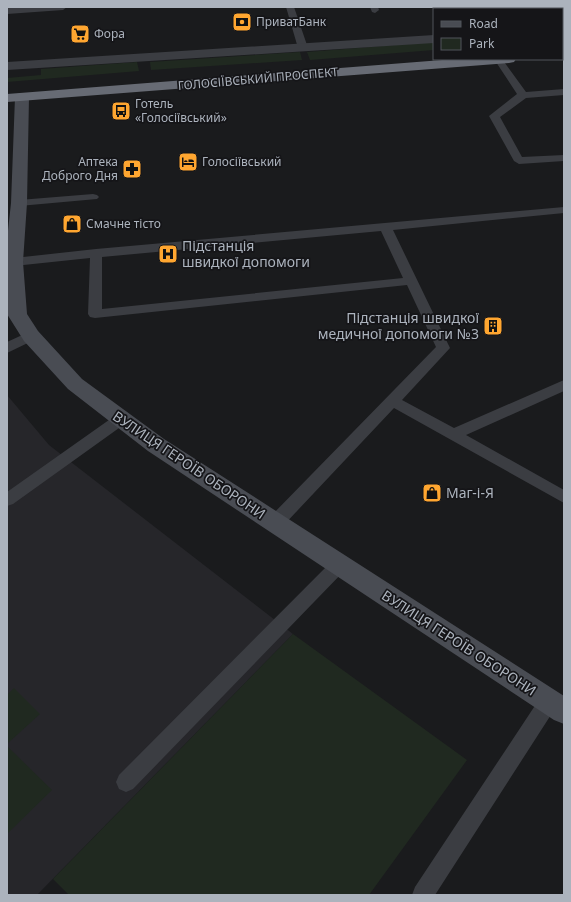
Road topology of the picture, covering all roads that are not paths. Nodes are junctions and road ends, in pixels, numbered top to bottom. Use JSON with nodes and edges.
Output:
{"nodes":[{"id":1,"x":62,"y":7,"type":"edge"},
{"id":2,"x":290,"y":7,"type":"edge"},
{"id":3,"x":7,"y":11,"type":"edge"},
{"id":4,"x":433,"y":38,"type":"edge"},
{"id":5,"x":303,"y":48,"type":"junction"},
{"id":6,"x":491,"y":60,"type":"edge"},
{"id":7,"x":505,"y":60,"type":"edge"},
{"id":8,"x":7,"y":66,"type":"edge"},
{"id":9,"x":564,"y":92,"type":"edge"},
{"id":10,"x":523,"y":95,"type":"junction"},
{"id":11,"x":15,"y":98,"type":"edge"},
{"id":12,"x":564,"y":158,"type":"edge"},
{"id":13,"x":93,"y":197,"type":"dead end"},
{"id":14,"x":19,"y":203,"type":"junction"},
{"id":15,"x":564,"y":210,"type":"edge"},
{"id":16,"x":385,"y":226,"type":"junction"},
{"id":17,"x":96,"y":254,"type":"junction"},
{"id":18,"x":14,"y":262,"type":"junction"},
{"id":19,"x":411,"y":281,"type":"junction"},
{"id":20,"x":12,"y":315,"type":"edge"},
{"id":21,"x":31,"y":336,"type":"junction"},
{"id":22,"x":7,"y":348,"type":"edge"},
{"id":23,"x":564,"y":385,"type":"edge"},
{"id":24,"x":392,"y":401,"type":"junction"},
{"id":25,"x":121,"y":419,"type":"junction"},
{"id":26,"x":453,"y":435,"type":"junction"},
{"id":27,"x":564,"y":498,"type":"edge"},
{"id":28,"x":7,"y":500,"type":"edge"},
{"id":29,"x":275,"y":523,"type":"junction"},
{"id":30,"x":339,"y":565,"type":"junction"},
{"id":31,"x":557,"y":706,"type":"edge"},
{"id":32,"x":126,"y":782,"type":"dead end"},
{"id":33,"x":423,"y":895,"type":"edge"}],
"edges":[{"from":1,"to":3,"type":"lane"},
{"from":2,"to":5,"type":"lane"},
{"from":4,"to":5,"type":"street","name":"ГОЛОСІЇВСЬКИЙ ПРОСПЕКТ"},
{"from":5,"to":8,"type":"street","name":"ГОЛОСІЇВСЬКИЙ ПРОСПЕКТ"},
{"from":6,"to":11,"type":"highway","name":"ГОЛОСІЇВСЬКИЙ ПРОСПЕКТ"},
{"from":7,"to":10,"type":"lane"},
{"from":9,"to":10,"type":"lane"},
{"from":10,"to":12,"type":"lane"},
{"from":11,"to":14,"type":"street","name":"ВУЛИЦЯ ГЕРОЇВ ОБОРОНИ"},
{"from":13,"to":14,"type":"lane"},
{"from":14,"to":18,"type":"street","name":"ВУЛИЦЯ ГЕРОЇВ ОБОРОНИ"},
{"from":15,"to":16,"type":"lane"},
{"from":16,"to":17,"type":"lane"},
{"from":16,"to":19,"type":"lane"},
{"from":17,"to":18,"type":"lane"},
{"from":17,"to":19,"type":"lane"},
{"from":18,"to":20,"type":"street","name":"ВУЛИЦЯ ГЕРОЇВ ОБОРОНИ"},
{"from":19,"to":24,"type":"lane"},
{"from":20,"to":21,"type":"street","name":"ВУЛИЦЯ ГЕРОЇВ ОБОРОНИ"},
{"from":21,"to":22,"type":"lane"},
{"from":21,"to":25,"type":"street","name":"ВУЛИЦЯ ГЕРОЇВ ОБОРОНИ"},
{"from":23,"to":26,"type":"lane"},
{"from":24,"to":26,"type":"lane"},
{"from":24,"to":29,"type":"lane"},
{"from":25,"to":28,"type":"lane"},
{"from":25,"to":29,"type":"street","name":"ВУЛИЦЯ ГЕРОЇВ ОБОРОНИ"},
{"from":26,"to":27,"type":"lane"},
{"from":29,"to":30,"type":"street","name":"ВУЛИЦЯ ГЕРОЇВ ОБОРОНИ"},
{"from":30,"to":31,"type":"street","name":"ВУЛИЦЯ ГЕРОЇВ ОБОРОНИ"},
{"from":30,"to":32,"type":"lane"},
{"from":31,"to":33,"type":"lane"}]}
